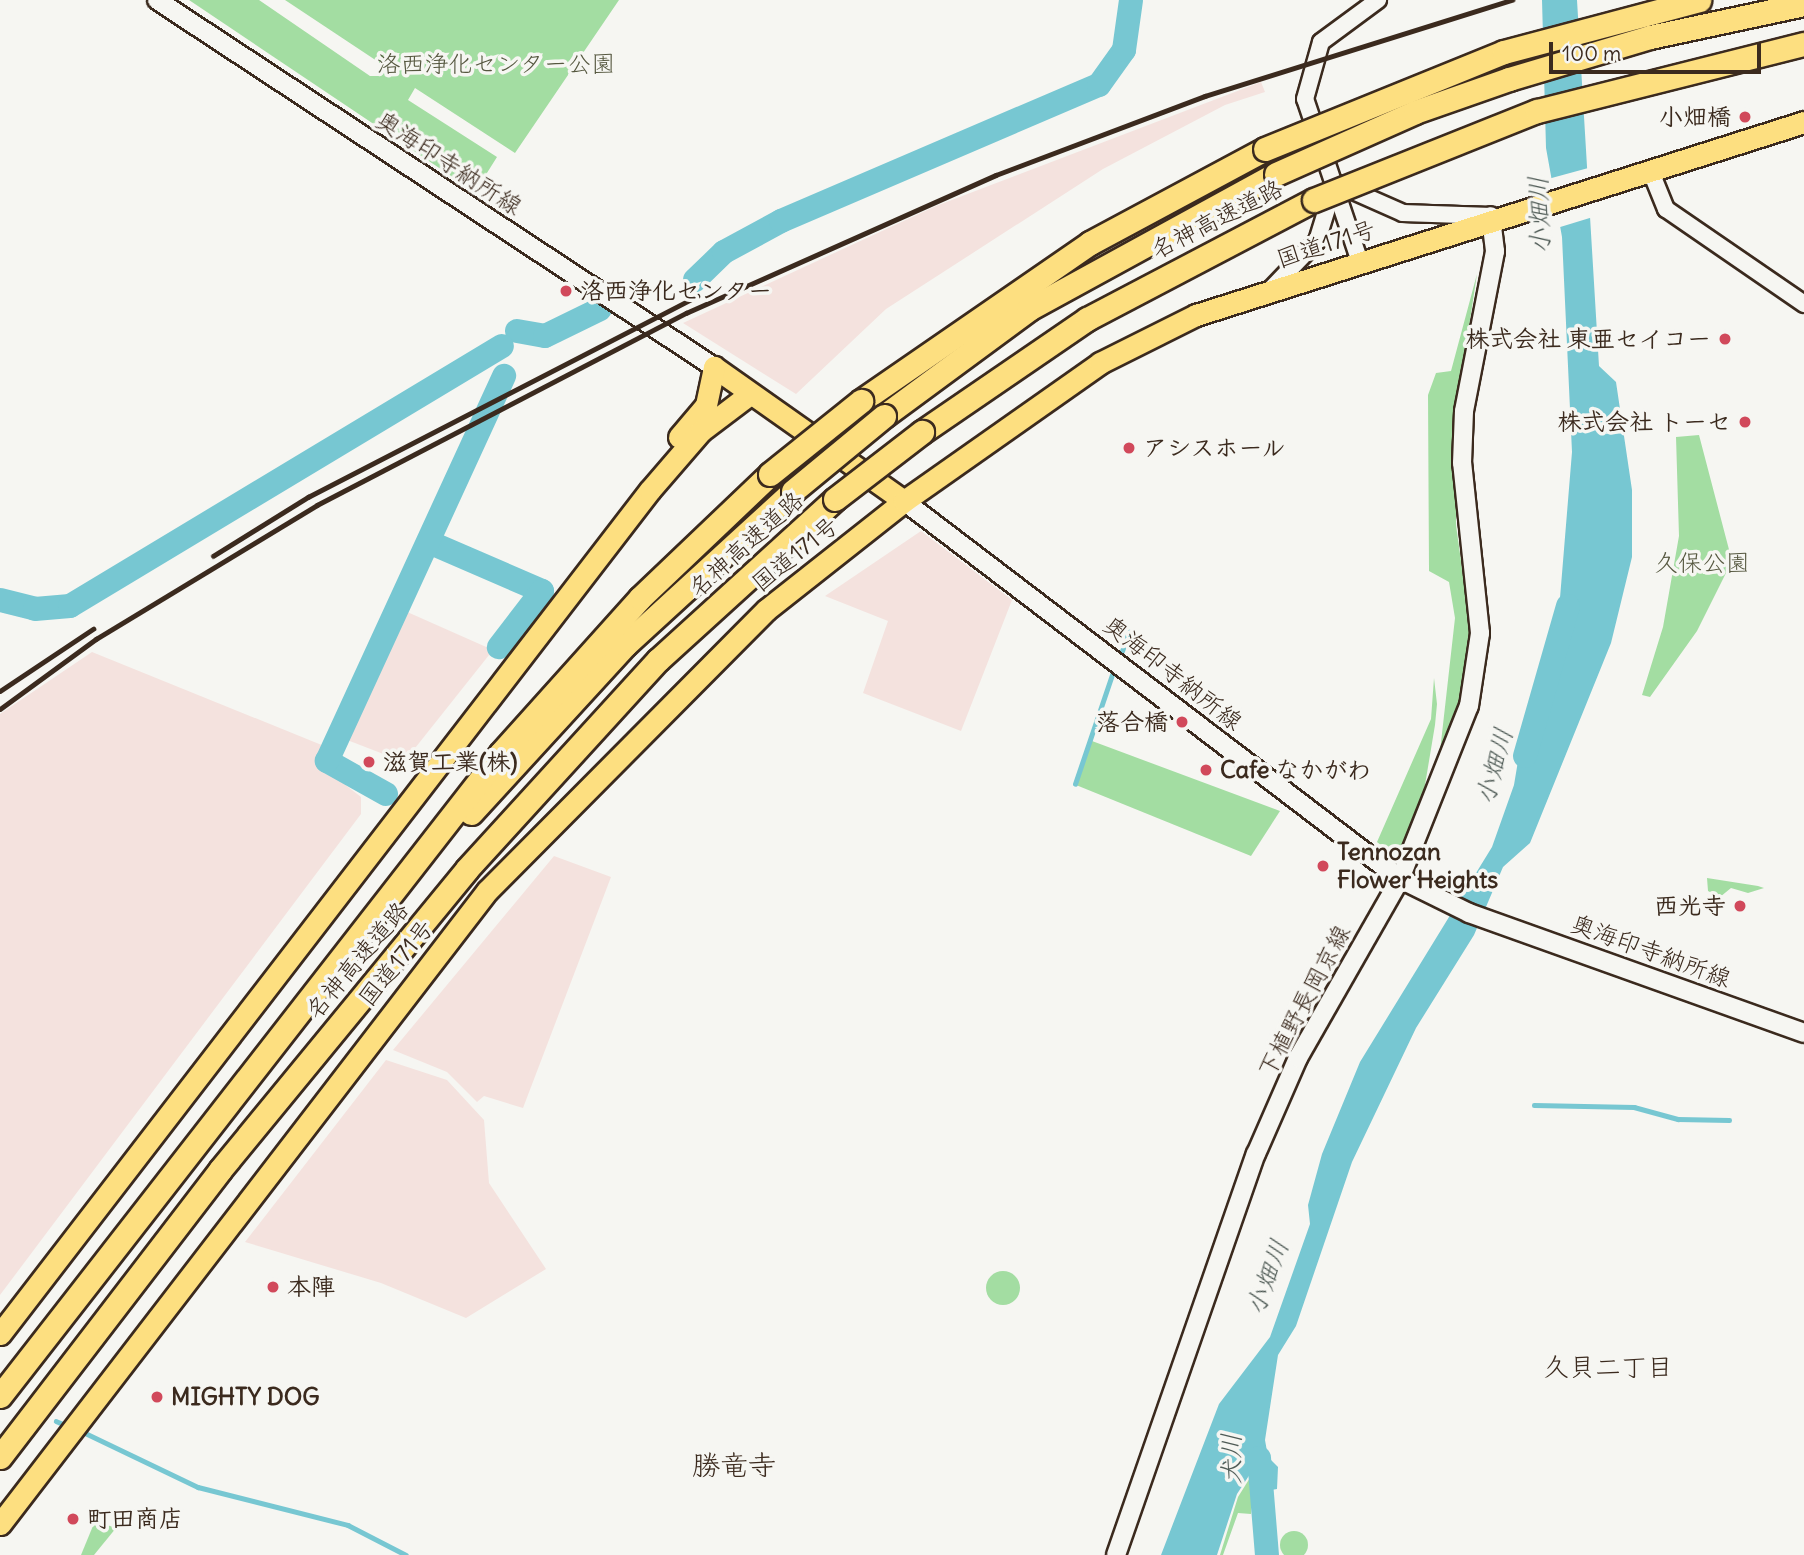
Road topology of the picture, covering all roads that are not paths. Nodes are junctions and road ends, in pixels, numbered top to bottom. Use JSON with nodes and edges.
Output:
{"nodes":[{"id":1,"x":157,"y":0,"type":"edge"},
{"id":2,"x":1378,"y":0,"type":"edge"},
{"id":3,"x":1699,"y":0,"type":"edge"},
{"id":4,"x":1804,"y":4,"type":"edge"},
{"id":5,"x":1804,"y":44,"type":"edge"},
{"id":6,"x":1804,"y":122,"type":"edge"},
{"id":7,"x":1643,"y":174,"type":"junction"},
{"id":8,"x":1335,"y":183,"type":"junction"},
{"id":9,"x":1491,"y":216,"type":"junction"},
{"id":10,"x":1360,"y":261,"type":"junction"},
{"id":11,"x":1270,"y":289,"type":"junction"},
{"id":12,"x":1804,"y":304,"type":"edge"},
{"id":13,"x":714,"y":367,"type":"junction"},
{"id":14,"x":750,"y":394,"type":"junction"},
{"id":15,"x":904,"y":501,"type":"junction"},
{"id":16,"x":593,"y":563,"type":"junction"},
{"id":17,"x":1400,"y":879,"type":"junction"},
{"id":18,"x":1804,"y":1033,"type":"edge"},
{"id":19,"x":226,"y":1100,"type":"junction"},
{"id":20,"x":0,"y":1334,"type":"edge"},
{"id":21,"x":0,"y":1396,"type":"edge"},
{"id":22,"x":0,"y":1457,"type":"edge"},
{"id":23,"x":0,"y":1524,"type":"edge"},
{"id":24,"x":1116,"y":1555,"type":"edge"}],
"edges":[{"from":1,"to":13,"type":"main road","name":"奥海印寺納所線"},
{"from":2,"to":8,"type":"street"},
{"from":3,"to":19,"type":"highway","name":"名神高速道路","bridge":true},
{"from":4,"to":19,"type":"highway","name":"名神高速道路","bridge":true},
{"from":5,"to":22,"type":"highway","name":"名神高速道路","bridge":true},
{"from":6,"to":7,"type":"highway","name":"国道171号"},
{"from":7,"to":9,"type":"highway","name":"国道171号"},
{"from":7,"to":12,"type":"street"},
{"from":8,"to":9,"type":"street"},
{"from":8,"to":10,"type":"street"},
{"from":8,"to":11,"type":"street"},
{"from":9,"to":10,"type":"highway","name":"国道171号"},
{"from":9,"to":17,"type":"main road","name":"下植野長岡京線"},
{"from":10,"to":11,"type":"highway","name":"国道171号"},
{"from":11,"to":15,"type":"highway","name":"国道171号"},
{"from":13,"to":14,"type":"highway"},
{"from":13,"to":16,"type":"highway"},
{"from":14,"to":15,"type":"highway"},
{"from":14,"to":16,"type":"highway"},
{"from":15,"to":17,"type":"main road","name":"奥海印寺納所線"},
{"from":15,"to":23,"type":"highway","name":"国道171号"},
{"from":16,"to":20,"type":"highway"},
{"from":17,"to":18,"type":"main road","name":"奥海印寺納所線"},
{"from":17,"to":24,"type":"main road","name":"下植野長岡京線"},
{"from":19,"to":21,"type":"highway","name":"名神高速道路"}]}
